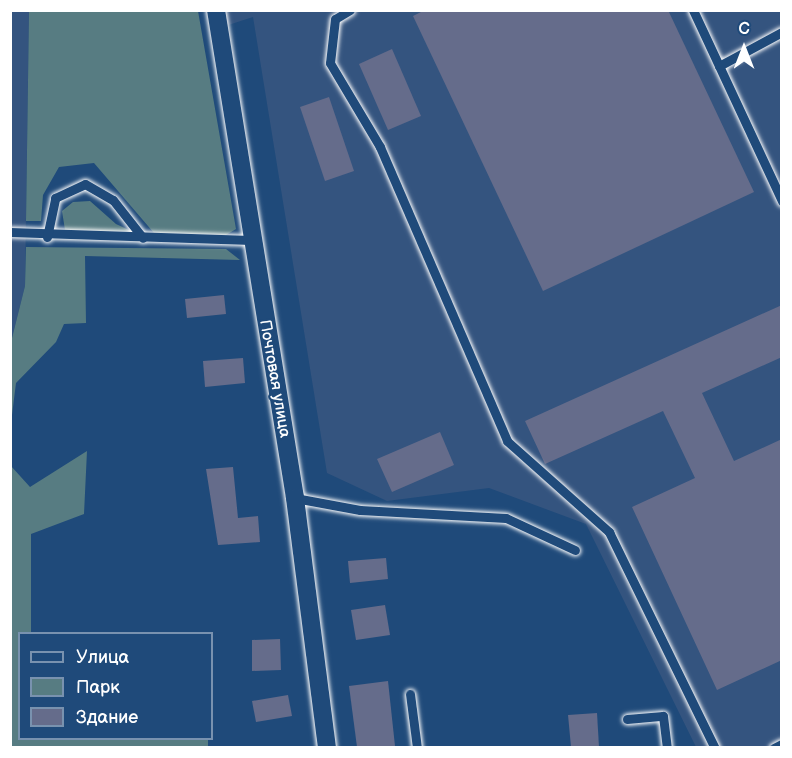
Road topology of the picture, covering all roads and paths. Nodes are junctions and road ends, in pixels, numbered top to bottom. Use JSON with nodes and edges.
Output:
{"nodes":[{"id":1,"x":216,"y":10,"type":"edge"},
{"id":2,"x":350,"y":10,"type":"edge"},
{"id":3,"x":693,"y":10,"type":"edge"},
{"id":4,"x":782,"y":32,"type":"edge"},
{"id":5,"x":718,"y":66,"type":"junction"},
{"id":6,"x":782,"y":201,"type":"edge"},
{"id":7,"x":10,"y":232,"type":"edge"},
{"id":8,"x":47,"y":237,"type":"junction"},
{"id":9,"x":143,"y":238,"type":"junction"},
{"id":10,"x":251,"y":240,"type":"junction"},
{"id":11,"x":295,"y":498,"type":"junction"},
{"id":12,"x":575,"y":550,"type":"dead end"},
{"id":13,"x":410,"y":694,"type":"dead end"},
{"id":14,"x":627,"y":719,"type":"dead end"},
{"id":15,"x":782,"y":744,"type":"edge"},
{"id":16,"x":327,"y":747,"type":"edge"},
{"id":17,"x":417,"y":747,"type":"edge"},
{"id":18,"x":667,"y":747,"type":"edge"},
{"id":19,"x":715,"y":747,"type":"edge"},
{"id":20,"x":774,"y":747,"type":"edge"}],
"edges":[{"from":1,"to":10,"type":"street","name":"Почтовая улица"},
{"from":2,"to":19,"type":"lane"},
{"from":3,"to":5,"type":"lane"},
{"from":4,"to":5,"type":"lane"},
{"from":5,"to":6,"type":"lane"},
{"from":7,"to":8,"type":"lane"},
{"from":8,"to":9,"type":"lane"},
{"from":8,"to":9,"type":"lane"},
{"from":9,"to":10,"type":"lane"},
{"from":10,"to":11,"type":"street","name":"Почтовая улица"},
{"from":11,"to":12,"type":"lane"},
{"from":11,"to":16,"type":"street","name":"Почтовая улица"},
{"from":13,"to":17,"type":"lane"},
{"from":14,"to":18,"type":"lane"},
{"from":15,"to":20,"type":"lane"}]}
